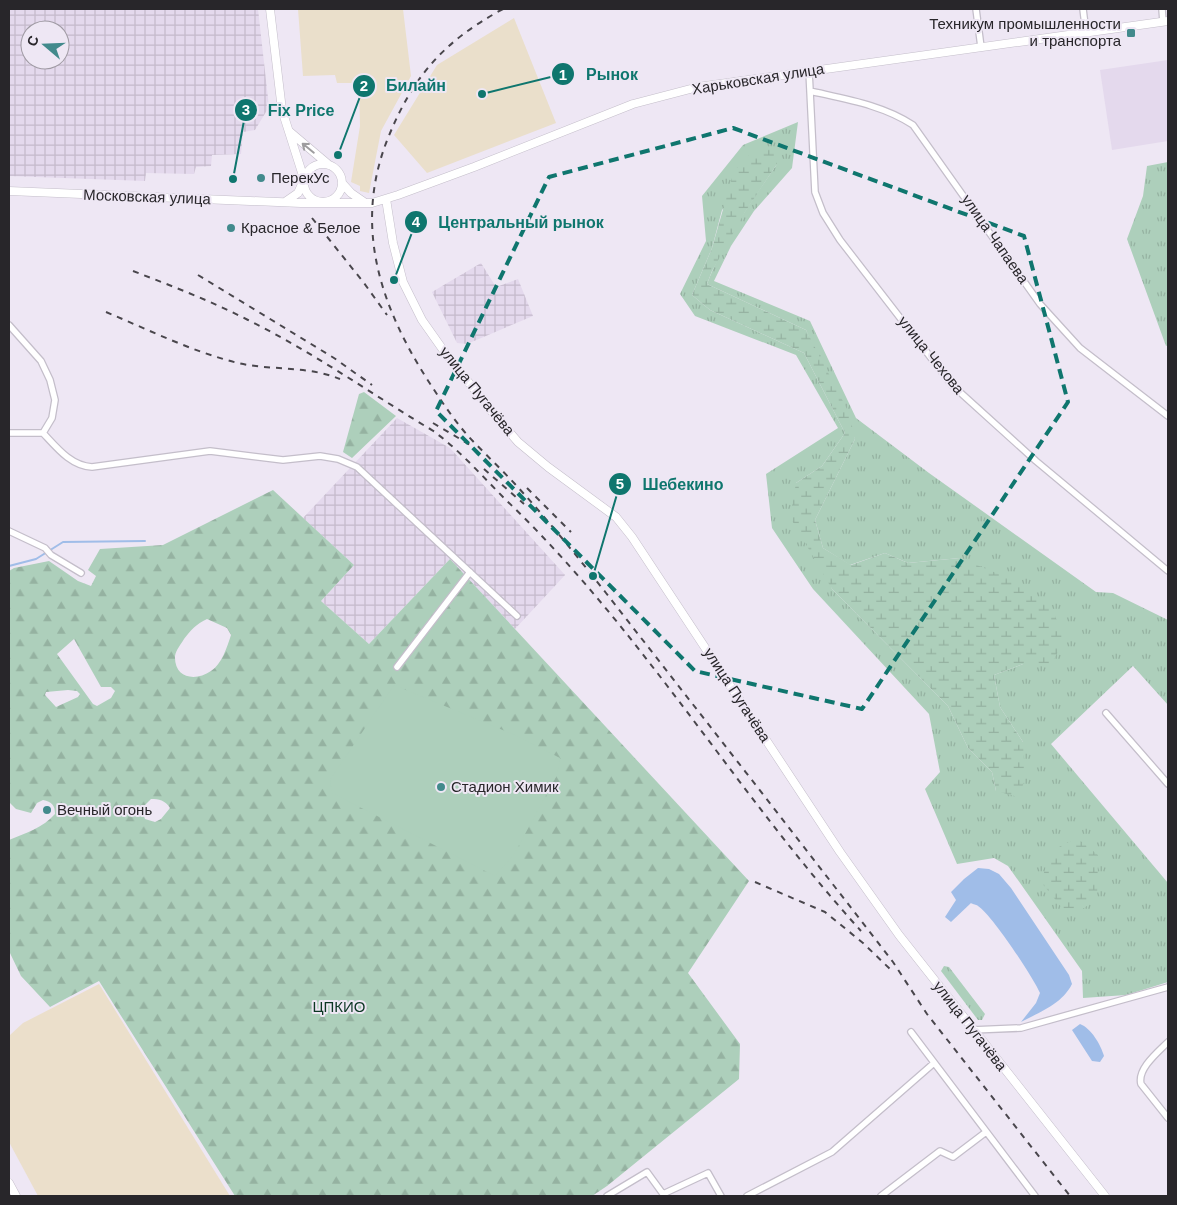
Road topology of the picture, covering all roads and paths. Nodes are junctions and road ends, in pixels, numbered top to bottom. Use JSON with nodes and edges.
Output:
{"nodes":[{"id":1,"x":270,"y":9,"type":"edge"},
{"id":2,"x":976,"y":9,"type":"edge"},
{"id":3,"x":1083,"y":9,"type":"edge"},
{"id":4,"x":1162,"y":9,"type":"edge"},
{"id":5,"x":1165,"y":22,"type":"edge"},
{"id":6,"x":1086,"y":33,"type":"junction"},
{"id":7,"x":981,"y":47,"type":"junction"},
{"id":8,"x":809,"y":71,"type":"junction"},
{"id":9,"x":810,"y":91,"type":"junction"},
{"id":10,"x":288,"y":131,"type":"junction"},
{"id":11,"x":329,"y":165,"type":"junction"},
{"id":12,"x":304,"y":180,"type":"junction"},
{"id":13,"x":342,"y":183,"type":"junction"},
{"id":14,"x":9,"y":191,"type":"edge"},
{"id":15,"x":386,"y":199,"type":"junction"},
{"id":16,"x":286,"y":202,"type":"junction"},
{"id":17,"x":323,"y":202,"type":"junction"},
{"id":18,"x":364,"y":202,"type":"junction"},
{"id":19,"x":9,"y":325,"type":"edge"},
{"id":20,"x":1168,"y":416,"type":"edge"},
{"id":21,"x":9,"y":433,"type":"edge"},
{"id":22,"x":43,"y":433,"type":"junction"},
{"id":23,"x":9,"y":531,"type":"edge"},
{"id":24,"x":1168,"y":571,"type":"edge"},
{"id":25,"x":470,"y":572,"type":"junction"},
{"id":26,"x":81,"y":573,"type":"dead end"},
{"id":27,"x":517,"y":616,"type":"dead end"},
{"id":28,"x":396,"y":667,"type":"dead end"},
{"id":29,"x":1106,"y":713,"type":"dead end"},
{"id":30,"x":1168,"y":784,"type":"edge"},
{"id":31,"x":1168,"y":987,"type":"edge"},
{"id":32,"x":972,"y":1030,"type":"junction"},
{"id":33,"x":912,"y":1032,"type":"dead end"},
{"id":34,"x":1168,"y":1042,"type":"edge"},
{"id":35,"x":934,"y":1063,"type":"junction"},
{"id":36,"x":1168,"y":1118,"type":"edge"},
{"id":37,"x":986,"y":1132,"type":"junction"},
{"id":38,"x":9,"y":1183,"type":"edge"},
{"id":39,"x":16,"y":1196,"type":"edge"},
{"id":40,"x":607,"y":1196,"type":"edge"},
{"id":41,"x":721,"y":1196,"type":"edge"},
{"id":42,"x":747,"y":1196,"type":"edge"},
{"id":43,"x":880,"y":1196,"type":"edge"},
{"id":44,"x":1035,"y":1196,"type":"edge"},
{"id":45,"x":1105,"y":1196,"type":"edge"}],
"edges":[{"from":1,"to":10,"type":"street"},
{"from":2,"to":7,"type":"street"},
{"from":3,"to":6,"type":"street"},
{"from":4,"to":5,"type":"street"},
{"from":5,"to":6,"type":"street","name":"Харьковская улица"},
{"from":6,"to":7,"type":"street","name":"Харьковская улица"},
{"from":7,"to":8,"type":"street","name":"Харьковская улица"},
{"from":8,"to":9,"type":"street","name":"улица Чехова"},
{"from":8,"to":15,"type":"street","name":"Харьковская улица"},
{"from":9,"to":20,"type":"street","name":"улица Чапаева"},
{"from":9,"to":24,"type":"street","name":"улица Чехова"},
{"from":11,"to":10,"type":"street","one_way":true},
{"from":10,"to":12,"type":"street"},
{"from":11,"to":12,"type":"street"},
{"from":11,"to":13,"type":"street"},
{"from":12,"to":16,"type":"street"},
{"from":12,"to":17,"type":"street"},
{"from":13,"to":17,"type":"street"},
{"from":13,"to":18,"type":"street"},
{"from":14,"to":16,"type":"street","name":"Московская улица"},
{"from":15,"to":18,"type":"street","name":"Харьковская улица"},
{"from":15,"to":32,"type":"street","name":"улица Пугачёва"},
{"from":16,"to":17,"type":"street","name":"Московская улица"},
{"from":17,"to":18,"type":"street","name":"Харьковская улица"},
{"from":19,"to":22,"type":"street"},
{"from":21,"to":22,"type":"street"},
{"from":22,"to":25,"type":"street"},
{"from":23,"to":26,"type":"street"},
{"from":25,"to":27,"type":"street"},
{"from":25,"to":28,"type":"street"},
{"from":29,"to":30,"type":"street"},
{"from":31,"to":32,"type":"street"},
{"from":32,"to":45,"type":"street","name":"улица Пугачёва"},
{"from":33,"to":35,"type":"street"},
{"from":34,"to":36,"type":"street"},
{"from":35,"to":37,"type":"street"},
{"from":35,"to":42,"type":"street"},
{"from":37,"to":43,"type":"street"},
{"from":37,"to":44,"type":"street"},
{"from":38,"to":39,"type":"street"},
{"from":40,"to":41,"type":"street"}]}
